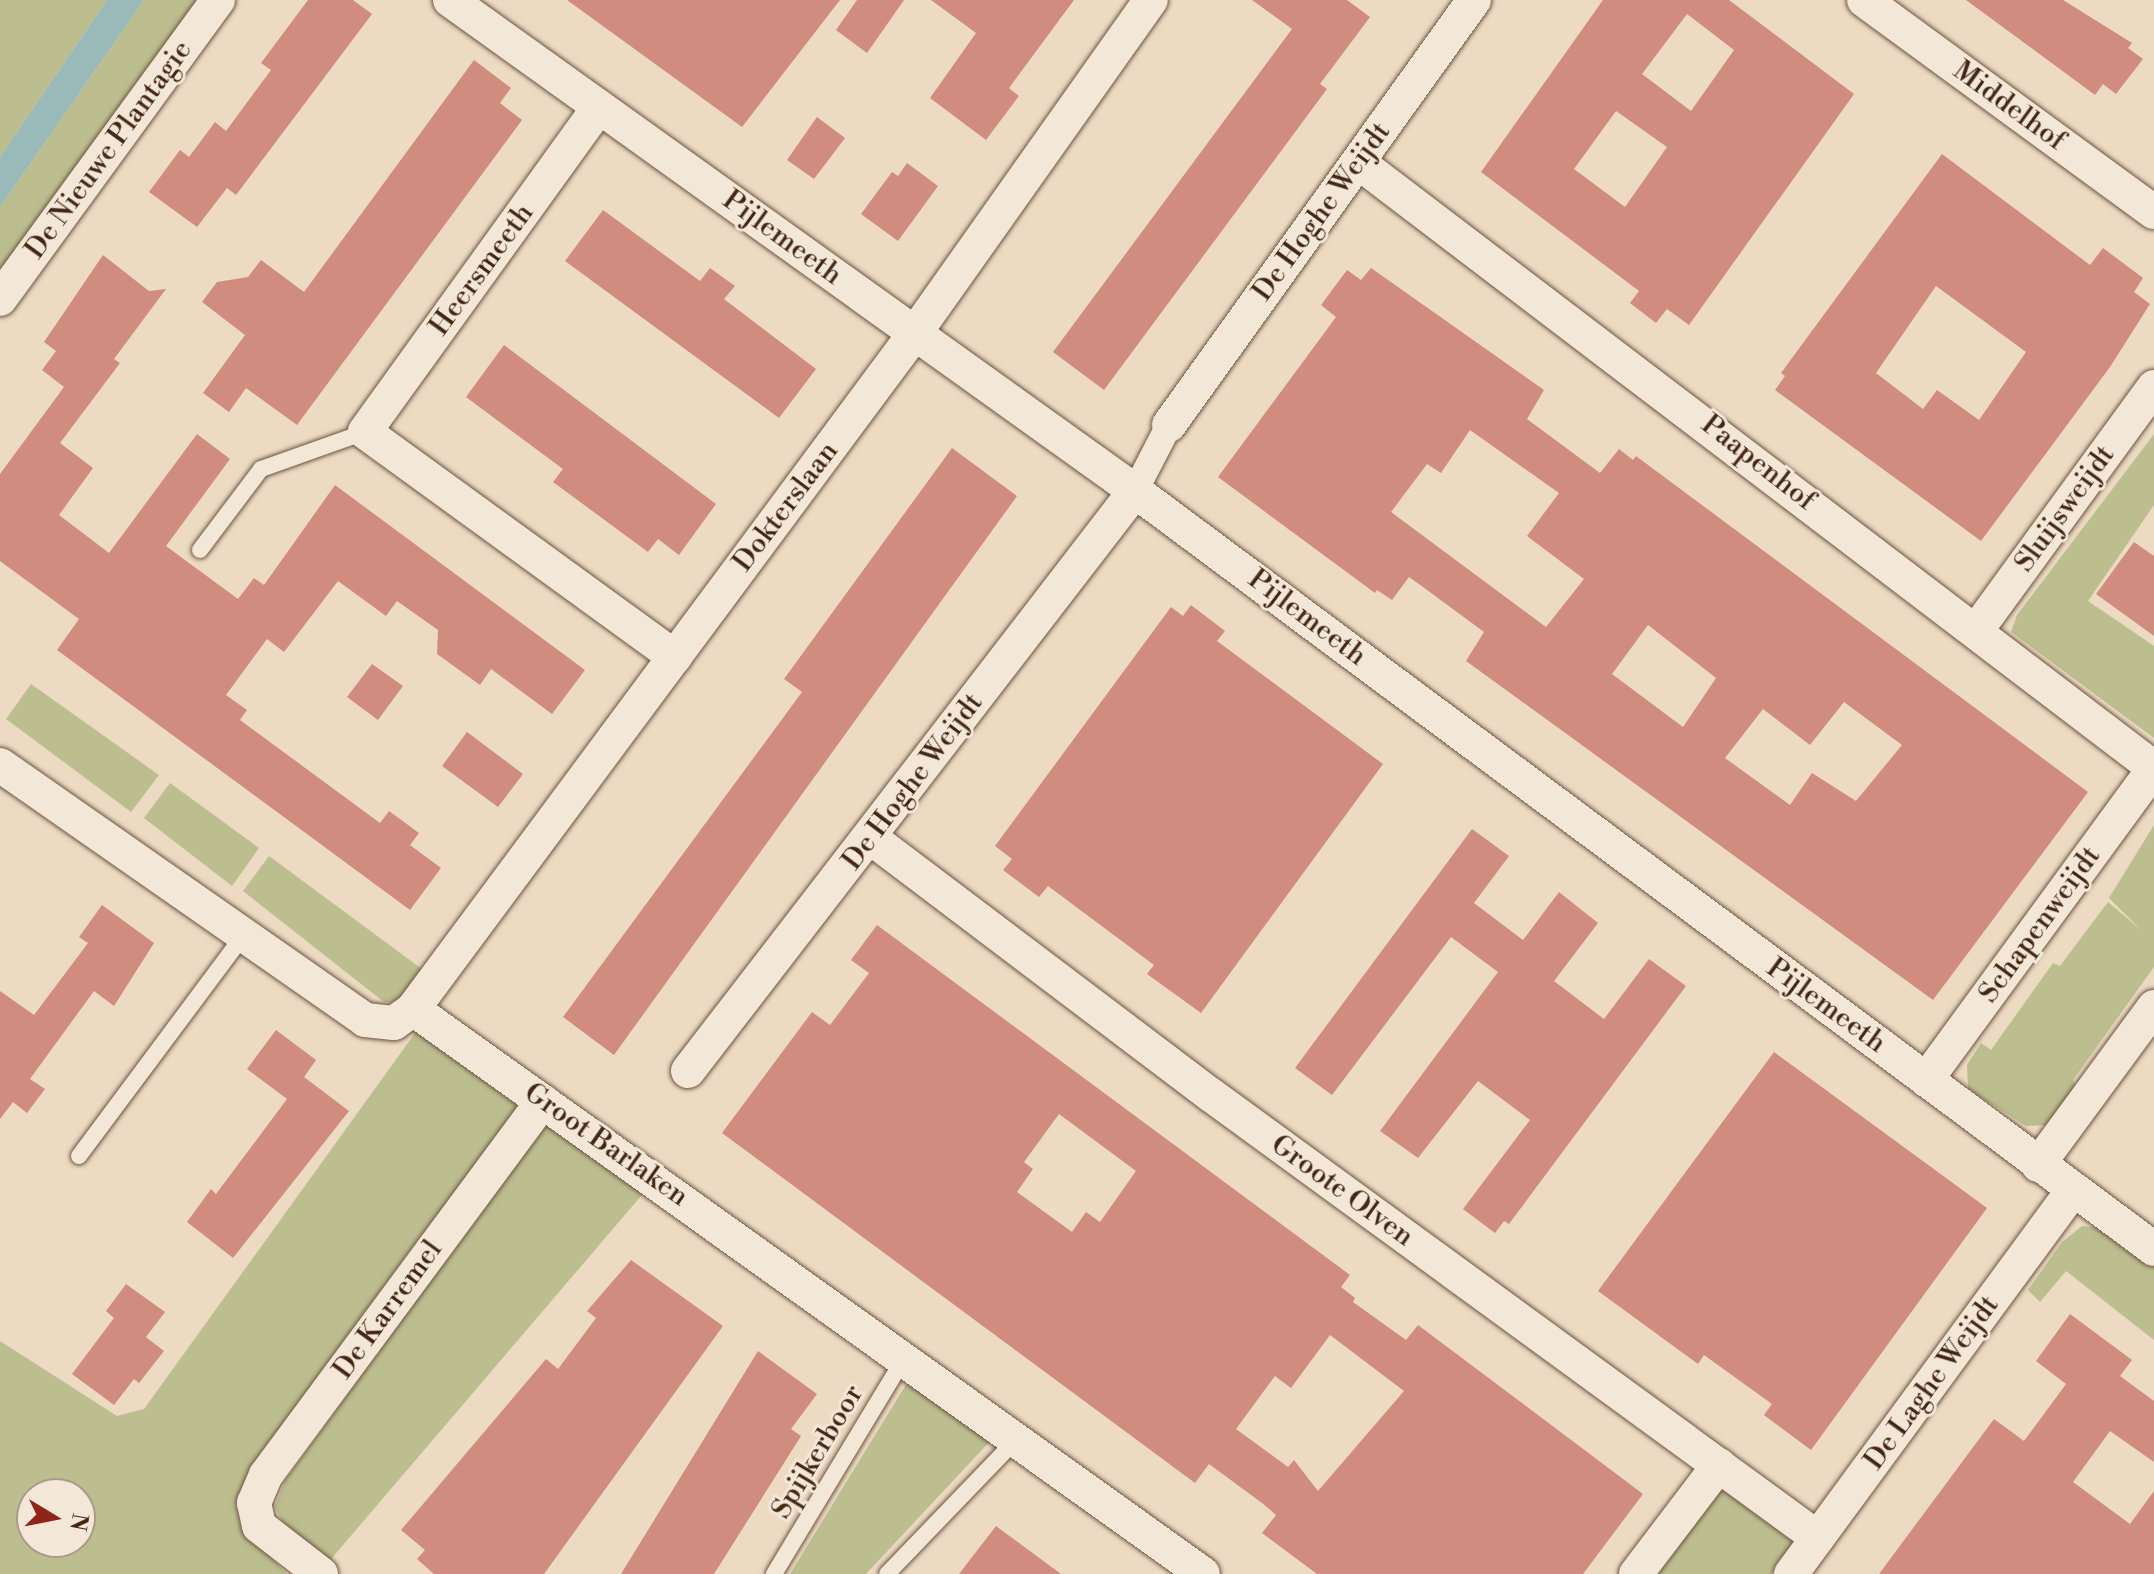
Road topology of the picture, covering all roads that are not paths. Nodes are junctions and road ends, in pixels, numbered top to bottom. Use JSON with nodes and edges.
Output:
{"nodes":[{"id":1,"x":218,"y":0,"type":"edge"},
{"id":2,"x":450,"y":0,"type":"edge"},
{"id":3,"x":1151,"y":0,"type":"edge"},
{"id":4,"x":1474,"y":0,"type":"edge"},
{"id":5,"x":1864,"y":0,"type":"edge"},
{"id":6,"x":599,"y":107,"type":"junction"},
{"id":7,"x":1358,"y":162,"type":"junction"},
{"id":8,"x":2154,"y":212,"type":"edge"},
{"id":9,"x":0,"y":299,"type":"edge"},
{"id":10,"x":915,"y":333,"type":"junction"},
{"id":11,"x":2154,"y":387,"type":"edge"},
{"id":12,"x":1169,"y":425,"type":"joint"},
{"id":13,"x":365,"y":432,"type":"junction"},
{"id":14,"x":1135,"y":491,"type":"junction"},
{"id":15,"x":200,"y":550,"type":"dead end"},
{"id":16,"x":1976,"y":631,"type":"junction"},
{"id":17,"x":675,"y":657,"type":"junction"},
{"id":18,"x":0,"y":765,"type":"edge"},
{"id":19,"x":2154,"y":769,"type":"edge"},
{"id":20,"x":871,"y":838,"type":"junction"},
{"id":21,"x":242,"y":937,"type":"junction"},
{"id":22,"x":2154,"y":1007,"type":"edge"},
{"id":23,"x":413,"y":1009,"type":"junction"},
{"id":24,"x":688,"y":1071,"type":"dead end"},
{"id":25,"x":1926,"y":1080,"type":"junction"},
{"id":26,"x":543,"y":1101,"type":"junction"},
{"id":27,"x":79,"y":1156,"type":"dead end"},
{"id":28,"x":2038,"y":1165,"type":"junction"},
{"id":29,"x":2072,"y":1192,"type":"junction"},
{"id":30,"x":2154,"y":1249,"type":"edge"},
{"id":31,"x":905,"y":1357,"type":"junction"},
{"id":32,"x":1018,"y":1438,"type":"junction"},
{"id":33,"x":1719,"y":1465,"type":"junction"},
{"id":34,"x":1818,"y":1538,"type":"junction"},
{"id":35,"x":321,"y":1574,"type":"edge"},
{"id":36,"x":774,"y":1574,"type":"edge"},
{"id":37,"x":887,"y":1574,"type":"edge"},
{"id":38,"x":1203,"y":1574,"type":"edge"},
{"id":39,"x":1636,"y":1574,"type":"edge"},
{"id":40,"x":1791,"y":1574,"type":"edge"}],
"edges":[{"from":1,"to":9,"type":"street","name":"De Nieuwe Plantagie"},
{"from":2,"to":6,"type":"street","name":"Pijlemeeth"},
{"from":3,"to":10,"type":"street","name":"Dokterslaan"},
{"from":4,"to":7,"type":"street","name":"De Hoghe Weijdt"},
{"from":5,"to":8,"type":"street","name":"Middelhof"},
{"from":6,"to":10,"type":"street","name":"Pijlemeeth"},
{"from":6,"to":13,"type":"street","name":"Heersmeeth"},
{"from":7,"to":12,"type":"street","name":"De Hoghe Weijdt"},
{"from":7,"to":16,"type":"street","name":"Paapenhof"},
{"from":10,"to":14,"type":"street","name":"Pijlemeeth"},
{"from":10,"to":17,"type":"street","name":"Dokterslaan"},
{"from":11,"to":16,"type":"street","name":"Sluijsweijdt"},
{"from":12,"to":14,"type":"street"},
{"from":13,"to":15,"type":"lane"},
{"from":13,"to":17,"type":"street"},
{"from":14,"to":20,"type":"street","name":"De Hoghe Weijdt"},
{"from":14,"to":25,"type":"street","name":"Pijlemeeth"},
{"from":16,"to":19,"type":"street","name":"Paapenhof"},
{"from":17,"to":23,"type":"street","name":"Dokterslaan"},
{"from":18,"to":21,"type":"street"},
{"from":19,"to":25,"type":"street","name":"Schapenweijdt"},
{"from":20,"to":24,"type":"street","name":"De Hoghe Weijdt"},
{"from":20,"to":33,"type":"street","name":"Groote Olven"},
{"from":21,"to":23,"type":"street"},
{"from":21,"to":27,"type":"lane"},
{"from":22,"to":28,"type":"street"},
{"from":23,"to":26,"type":"street","name":"Groot Barlaken"},
{"from":25,"to":28,"type":"street","name":"Pijlemeeth"},
{"from":26,"to":31,"type":"street","name":"Groot Barlaken"},
{"from":26,"to":35,"type":"street","name":"De Karremel"},
{"from":28,"to":29,"type":"street","name":"Pijlemeeth"},
{"from":29,"to":30,"type":"street","name":"Pijlemeeth"},
{"from":29,"to":34,"type":"street","name":"De Laghe Weijdt"},
{"from":31,"to":32,"type":"street","name":"Groot Barlaken"},
{"from":31,"to":36,"type":"lane","name":"Spijkerboor"},
{"from":32,"to":37,"type":"lane"},
{"from":32,"to":38,"type":"street","name":"Groot Barlaken"},
{"from":33,"to":34,"type":"street","name":"Groote Olven"},
{"from":33,"to":39,"type":"street"},
{"from":34,"to":40,"type":"street","name":"De Laghe Weijdt"}]}
